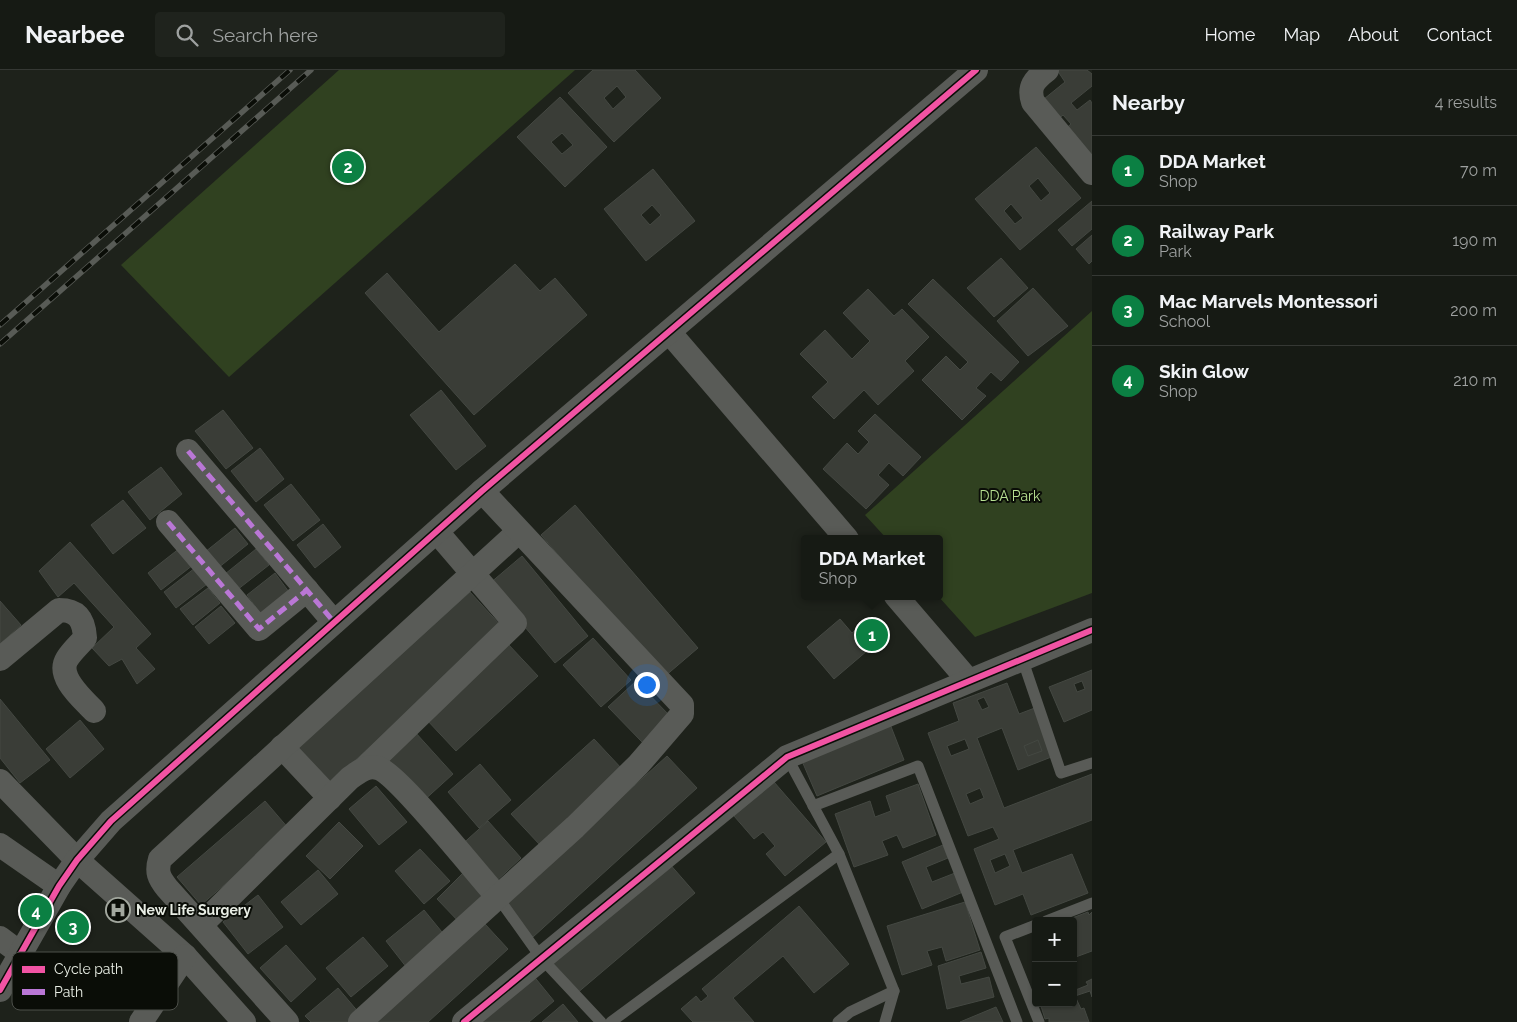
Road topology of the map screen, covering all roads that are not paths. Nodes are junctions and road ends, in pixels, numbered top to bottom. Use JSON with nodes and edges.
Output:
{"nodes":[{"id":1,"x":976,"y":70,"type":"edge"},
{"id":2,"x":1047,"y":70,"type":"edge"},
{"id":3,"x":1092,"y":173,"type":"edge"},
{"id":4,"x":669,"y":332,"type":"junction"},
{"id":5,"x":188,"y":452,"type":"dead end"},
{"id":6,"x":482,"y":492,"type":"junction"},
{"id":7,"x":168,"y":522,"type":"dead end"},
{"id":8,"x":437,"y":532,"type":"junction"},
{"id":9,"x":518,"y":532,"type":"junction"},
{"id":10,"x":844,"y":535,"type":"edge"},
{"id":11,"x":473,"y":574,"type":"junction"},
{"id":12,"x":307,"y":590,"type":"junction"},
{"id":13,"x":899,"y":600,"type":"edge"},
{"id":14,"x":334,"y":622,"type":"junction"},
{"id":15,"x":1092,"y":630,"type":"edge"},
{"id":16,"x":1022,"y":658,"type":"junction"},
{"id":17,"x":0,"y":659,"type":"edge"},
{"id":18,"x":968,"y":680,"type":"junction"},
{"id":19,"x":94,"y":711,"type":"dead end"},
{"id":20,"x":282,"y":747,"type":"junction"},
{"id":21,"x":787,"y":757,"type":"junction"},
{"id":22,"x":1092,"y":763,"type":"edge"},
{"id":23,"x":365,"y":768,"type":"junction"},
{"id":24,"x":0,"y":781,"type":"edge"},
{"id":25,"x":330,"y":798,"type":"junction"},
{"id":26,"x":813,"y":806,"type":"junction"},
{"id":27,"x":0,"y":845,"type":"edge"},
{"id":28,"x":839,"y":854,"type":"junction"},
{"id":29,"x":77,"y":860,"type":"junction"},
{"id":30,"x":59,"y":886,"type":"junction"},
{"id":31,"x":497,"y":896,"type":"junction"},
{"id":32,"x":1092,"y":902,"type":"edge"},
{"id":33,"x":1056,"y":917,"type":"edge"},
{"id":34,"x":201,"y":925,"type":"junction"},
{"id":35,"x":1032,"y":927,"type":"edge"},
{"id":36,"x":0,"y":938,"type":"edge"},
{"id":37,"x":19,"y":952,"type":"edge"},
{"id":38,"x":21,"y":952,"type":"edge"},
{"id":39,"x":185,"y":956,"type":"junction"},
{"id":40,"x":542,"y":959,"type":"junction"},
{"id":41,"x":178,"y":966,"type":"edge"},
{"id":42,"x":12,"y":968,"type":"edge"},
{"id":43,"x":0,"y":990,"type":"edge"},
{"id":44,"x":894,"y":991,"type":"junction"},
{"id":45,"x":148,"y":1010,"type":"edge"},
{"id":46,"x":140,"y":1022,"type":"edge"},
{"id":47,"x":244,"y":1022,"type":"edge"},
{"id":48,"x":287,"y":1022,"type":"edge"},
{"id":49,"x":360,"y":1022,"type":"edge"},
{"id":50,"x":464,"y":1022,"type":"edge"},
{"id":51,"x":601,"y":1022,"type":"edge"},
{"id":52,"x":611,"y":1022,"type":"edge"},
{"id":53,"x":838,"y":1022,"type":"edge"},
{"id":54,"x":885,"y":1022,"type":"edge"},
{"id":55,"x":1017,"y":1022,"type":"edge"},
{"id":56,"x":1040,"y":1022,"type":"edge"}],
"edges":[{"from":1,"to":4,"type":"street"},
{"from":2,"to":3,"type":"street"},
{"from":4,"to":6,"type":"street"},
{"from":4,"to":10,"type":"street"},
{"from":5,"to":12,"type":"street"},
{"from":6,"to":8,"type":"street"},
{"from":6,"to":9,"type":"street"},
{"from":7,"to":12,"type":"street"},
{"from":8,"to":11,"type":"street"},
{"from":8,"to":14,"type":"street"},
{"from":9,"to":11,"type":"street"},
{"from":9,"to":31,"type":"street"},
{"from":11,"to":20,"type":"street"},
{"from":11,"to":23,"type":"street"},
{"from":12,"to":14,"type":"street"},
{"from":13,"to":18,"type":"street"},
{"from":14,"to":29,"type":"street"},
{"from":15,"to":16,"type":"street"},
{"from":16,"to":18,"type":"street"},
{"from":16,"to":22,"type":"lane"},
{"from":17,"to":19,"type":"street"},
{"from":18,"to":21,"type":"street"},
{"from":20,"to":25,"type":"street"},
{"from":20,"to":34,"type":"street"},
{"from":21,"to":26,"type":"lane"},
{"from":21,"to":40,"type":"street"},
{"from":23,"to":25,"type":"street"},
{"from":23,"to":31,"type":"street"},
{"from":24,"to":29,"type":"street"},
{"from":25,"to":34,"type":"street"},
{"from":26,"to":28,"type":"lane"},
{"from":26,"to":55,"type":"lane"},
{"from":27,"to":30,"type":"street"},
{"from":28,"to":44,"type":"lane"},
{"from":28,"to":52,"type":"lane"},
{"from":29,"to":30,"type":"street"},
{"from":29,"to":39,"type":"street"},
{"from":30,"to":38,"type":"street"},
{"from":31,"to":40,"type":"lane"},
{"from":31,"to":49,"type":"street"},
{"from":32,"to":33,"type":"lane"},
{"from":34,"to":48,"type":"street"},
{"from":35,"to":56,"type":"lane"},
{"from":36,"to":37,"type":"street"},
{"from":39,"to":41,"type":"street"},
{"from":39,"to":47,"type":"street"},
{"from":40,"to":50,"type":"street"},
{"from":40,"to":51,"type":"lane"},
{"from":42,"to":43,"type":"street"},
{"from":44,"to":53,"type":"lane"},
{"from":44,"to":54,"type":"lane"},
{"from":45,"to":46,"type":"street"}]}
